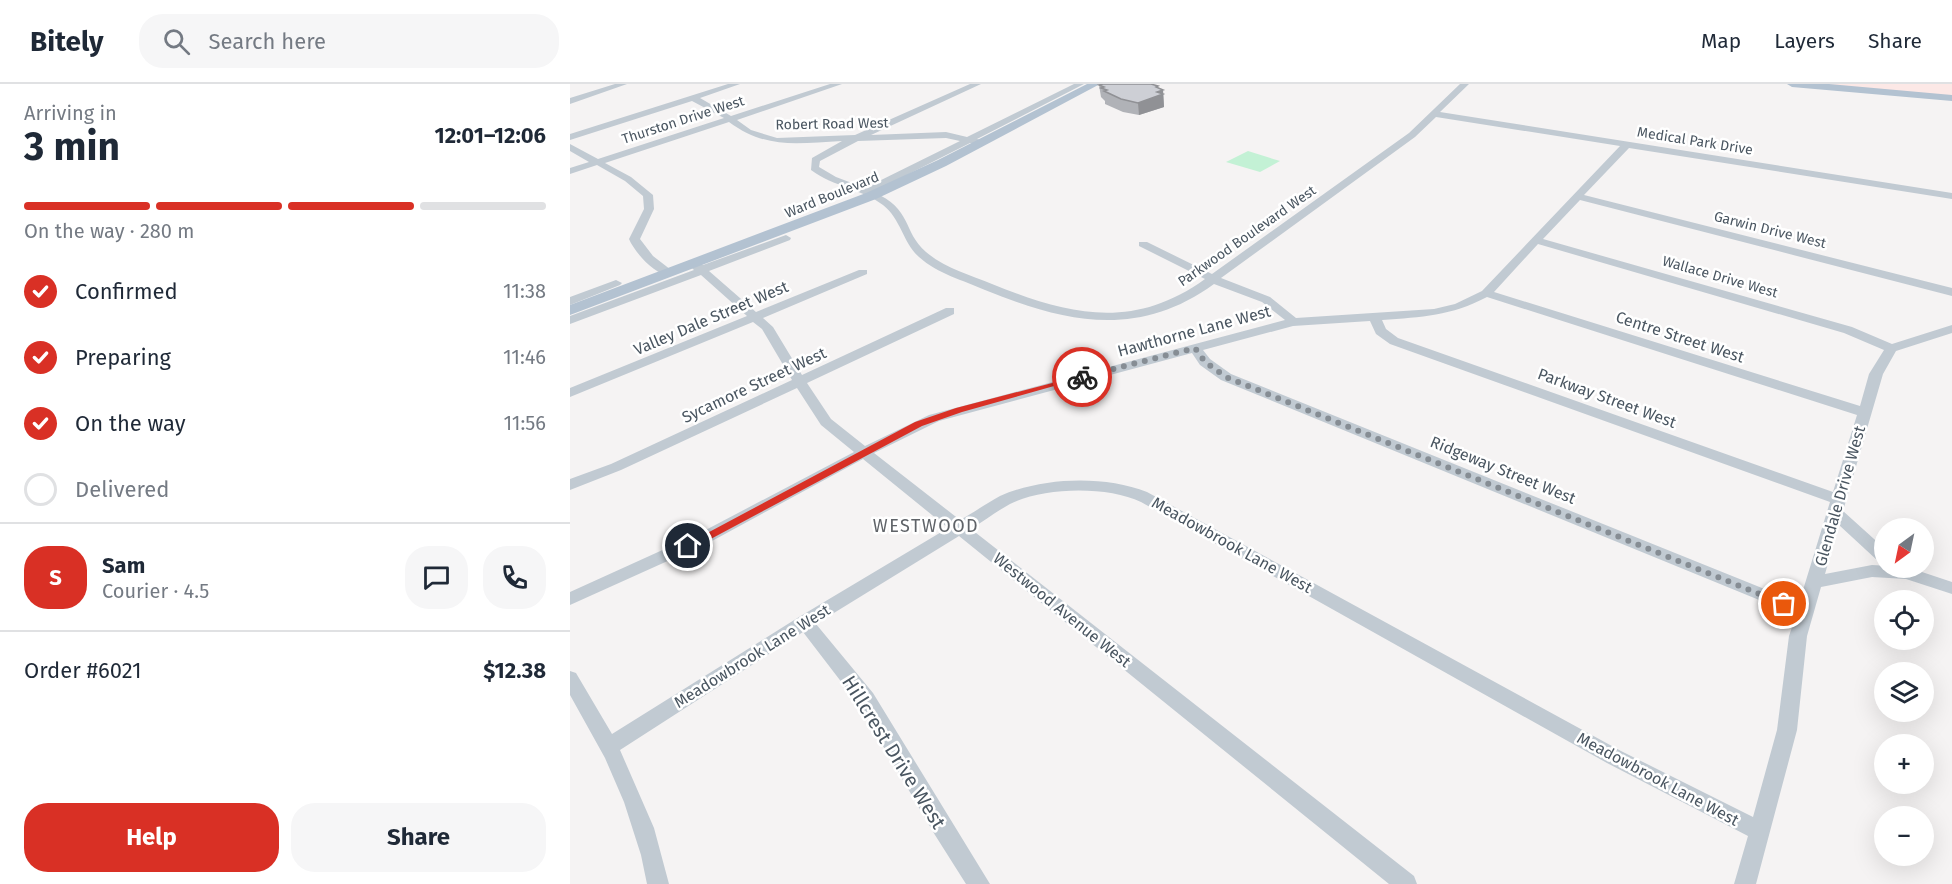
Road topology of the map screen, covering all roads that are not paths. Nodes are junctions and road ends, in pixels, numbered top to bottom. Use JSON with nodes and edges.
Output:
{"nodes":[{"id":1,"x":624,"y":84,"type":"edge"},
{"id":2,"x":736,"y":84,"type":"edge"},
{"id":3,"x":838,"y":84,"type":"edge"},
{"id":4,"x":977,"y":84,"type":"edge"},
{"id":5,"x":1080,"y":84,"type":"edge"},
{"id":6,"x":1095,"y":84,"type":"edge"},
{"id":7,"x":1464,"y":84,"type":"edge"},
{"id":8,"x":1792,"y":84,"type":"edge"},
{"id":9,"x":693,"y":98,"type":"junction"},
{"id":10,"x":1952,"y":98,"type":"edge"},
{"id":11,"x":570,"y":101,"type":"edge"},
{"id":12,"x":1434,"y":114,"type":"junction"},
{"id":13,"x":730,"y":118,"type":"junction"},
{"id":14,"x":570,"y":137,"type":"edge"},
{"id":15,"x":856,"y":139,"type":"junction"},
{"id":16,"x":976,"y":141,"type":"junction"},
{"id":17,"x":1626,"y":145,"type":"junction"},
{"id":18,"x":570,"y":147,"type":"edge"},
{"id":19,"x":597,"y":162,"type":"junction"},
{"id":20,"x":570,"y":171,"type":"edge"},
{"id":21,"x":867,"y":194,"type":"junction"},
{"id":22,"x":1580,"y":196,"type":"junction"},
{"id":23,"x":1952,"y":196,"type":"edge"},
{"id":24,"x":786,"y":238,"type":"dead end"},
{"id":25,"x":1538,"y":241,"type":"junction"},
{"id":26,"x":1143,"y":244,"type":"dead end"},
{"id":27,"x":699,"y":268,"type":"junction"},
{"id":28,"x":863,"y":272,"type":"dead end"},
{"id":29,"x":669,"y":273,"type":"junction"},
{"id":30,"x":1214,"y":279,"type":"junction"},
{"id":31,"x":616,"y":283,"type":"dead end"},
{"id":32,"x":1952,"y":292,"type":"edge"},
{"id":33,"x":1486,"y":293,"type":"junction"},
{"id":34,"x":575,"y":303,"type":"edge"},
{"id":35,"x":950,"y":311,"type":"dead end"},
{"id":36,"x":756,"y":317,"type":"junction"},
{"id":37,"x":1375,"y":317,"type":"junction"},
{"id":38,"x":570,"y":320,"type":"edge"},
{"id":39,"x":1293,"y":322,"type":"junction"},
{"id":40,"x":1952,"y":329,"type":"edge"},
{"id":41,"x":1195,"y":348,"type":"junction"},
{"id":42,"x":1892,"y":348,"type":"junction"},
{"id":43,"x":800,"y":382,"type":"junction"},
{"id":44,"x":570,"y":393,"type":"edge"},
{"id":45,"x":1863,"y":412,"type":"junction"},
{"id":46,"x":863,"y":453,"type":"junction"},
{"id":47,"x":570,"y":485,"type":"edge"},
{"id":48,"x":1836,"y":505,"type":"junction"},
{"id":49,"x":959,"y":527,"type":"junction"},
{"id":50,"x":1874,"y":546,"type":"edge"},
{"id":51,"x":1874,"y":572,"type":"edge"},
{"id":52,"x":1925,"y":578,"type":"edge"},
{"id":53,"x":1815,"y":582,"type":"junction"},
{"id":54,"x":1952,"y":588,"type":"edge"},
{"id":55,"x":570,"y":599,"type":"edge"},
{"id":56,"x":1805,"y":612,"type":"junction"},
{"id":57,"x":805,"y":622,"type":"junction"},
{"id":58,"x":570,"y":678,"type":"edge"},
{"id":59,"x":610,"y":746,"type":"junction"},
{"id":60,"x":1759,"y":831,"type":"junction"},
{"id":61,"x":658,"y":884,"type":"edge"},
{"id":62,"x":979,"y":884,"type":"edge"},
{"id":63,"x":1406,"y":884,"type":"edge"},
{"id":64,"x":1745,"y":884,"type":"edge"}],
"edges":[{"from":1,"to":11,"type":"street"},
{"from":2,"to":9,"type":"street"},
{"from":3,"to":13,"type":"street","name":"Thurston Drive West"},
{"from":4,"to":15,"type":"street"},
{"from":5,"to":16,"type":"street"},
{"from":6,"to":16,"type":"main road","name":"Ward Boulevard"},
{"from":7,"to":12,"type":"street","name":"Parkwood Boulevard West"},
{"from":8,"to":10,"type":"main road"},
{"from":9,"to":13,"type":"street","name":"Robert Road West"},
{"from":9,"to":14,"type":"street"},
{"from":12,"to":17,"type":"street","name":"Medical Park Drive"},
{"from":12,"to":30,"type":"street","name":"Parkwood Boulevard West"},
{"from":13,"to":15,"type":"street","name":"Robert Road West"},
{"from":13,"to":19,"type":"street","name":"Thurston Drive West"},
{"from":15,"to":16,"type":"street","name":"Robert Road West"},
{"from":15,"to":21,"type":"street","name":"Parkwood Boulevard West"},
{"from":16,"to":21,"type":"main road","name":"Ward Boulevard"},
{"from":17,"to":22,"type":"street","name":"Hawthorne Lane West"},
{"from":17,"to":23,"type":"street","name":"Medical Park Drive"},
{"from":18,"to":19,"type":"street"},
{"from":19,"to":20,"type":"street","name":"Thurston Drive West"},
{"from":19,"to":29,"type":"street"},
{"from":21,"to":27,"type":"main road","name":"Ward Boulevard"},
{"from":21,"to":30,"type":"street","name":"Parkwood Boulevard West"},
{"from":22,"to":25,"type":"street","name":"Hawthorne Lane West"},
{"from":22,"to":32,"type":"street","name":"Garwin Drive West"},
{"from":24,"to":27,"type":"street"},
{"from":25,"to":33,"type":"street","name":"Hawthorne Lane West"},
{"from":25,"to":42,"type":"street","name":"Wallace Drive West"},
{"from":26,"to":30,"type":"street"},
{"from":27,"to":29,"type":"main road","name":"Ward Boulevard"},
{"from":27,"to":36,"type":"street","name":"Westwood Avenue West"},
{"from":27,"to":38,"type":"street"},
{"from":28,"to":36,"type":"street","name":"Valley Dale Street West"},
{"from":29,"to":34,"type":"main road","name":"Ward Boulevard"},
{"from":30,"to":39,"type":"street"},
{"from":31,"to":34,"type":"street"},
{"from":33,"to":37,"type":"street","name":"Hawthorne Lane West"},
{"from":33,"to":45,"type":"street","name":"Centre Street West"},
{"from":35,"to":43,"type":"street","name":"Sycamore Street West"},
{"from":36,"to":43,"type":"street","name":"Westwood Avenue West"},
{"from":36,"to":44,"type":"street","name":"Valley Dale Street West"},
{"from":37,"to":39,"type":"street","name":"Hawthorne Lane West"},
{"from":37,"to":48,"type":"street","name":"Parkway Street West"},
{"from":39,"to":41,"type":"street","name":"Hawthorne Lane West"},
{"from":40,"to":42,"type":"street"},
{"from":41,"to":46,"type":"street","name":"Hawthorne Lane West"},
{"from":41,"to":56,"type":"street","name":"Ridgeway Street West"},
{"from":42,"to":45,"type":"street","name":"Glendale Drive West"},
{"from":43,"to":46,"type":"street","name":"Westwood Avenue West"},
{"from":43,"to":47,"type":"street","name":"Sycamore Street West"},
{"from":45,"to":48,"type":"street","name":"Glendale Drive West"},
{"from":46,"to":49,"type":"street","name":"Westwood Avenue West"},
{"from":46,"to":55,"type":"street","name":"Hawthorne Lane West"},
{"from":48,"to":50,"type":"street"},
{"from":48,"to":53,"type":"street","name":"Glendale Drive West"},
{"from":49,"to":57,"type":"street","name":"Meadowbrook Lane West"},
{"from":49,"to":60,"type":"street","name":"Meadowbrook Lane West"},
{"from":49,"to":63,"type":"street","name":"Westwood Avenue West"},
{"from":51,"to":53,"type":"street"},
{"from":52,"to":54,"type":"street"},
{"from":53,"to":56,"type":"street","name":"Glendale Drive West"},
{"from":56,"to":60,"type":"street","name":"Glendale Drive West"},
{"from":57,"to":59,"type":"street","name":"Meadowbrook Lane West"},
{"from":57,"to":62,"type":"street","name":"Hillcrest Drive West"},
{"from":58,"to":59,"type":"street"},
{"from":59,"to":61,"type":"street"},
{"from":60,"to":64,"type":"street","name":"Glendale Drive West"}]}
